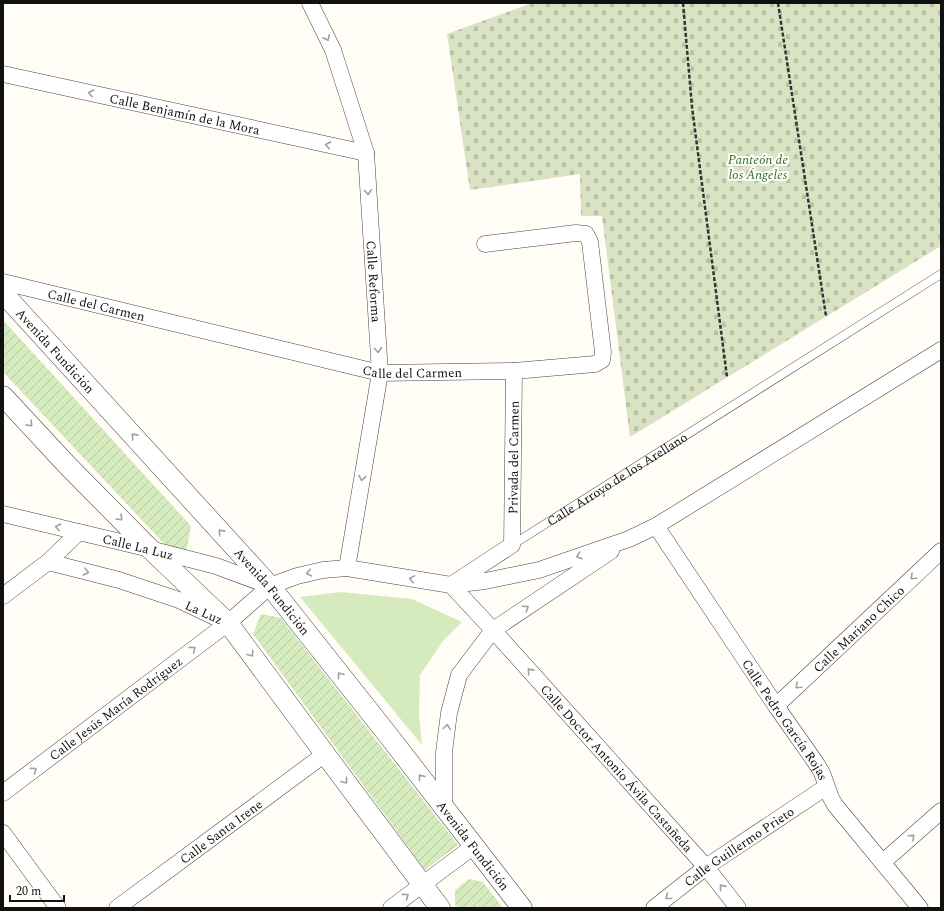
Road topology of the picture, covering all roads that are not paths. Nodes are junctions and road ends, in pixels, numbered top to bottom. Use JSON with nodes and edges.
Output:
{"nodes":[{"id":1,"x":310,"y":3,"type":"edge"},
{"id":2,"x":3,"y":74,"type":"edge"},
{"id":3,"x":366,"y":153,"type":"junction"},
{"id":4,"x":485,"y":244,"type":"dead end"},
{"id":5,"x":941,"y":274,"type":"edge"},
{"id":6,"x":3,"y":282,"type":"edge"},
{"id":7,"x":3,"y":293,"type":"edge"},
{"id":8,"x":941,"y":350,"type":"edge"},
{"id":9,"x":514,"y":370,"type":"junction"},
{"id":10,"x":380,"y":373,"type":"junction"},
{"id":11,"x":3,"y":396,"type":"edge"},
{"id":12,"x":3,"y":514,"type":"edge"},
{"id":13,"x":656,"y":526,"type":"junction"},
{"id":14,"x":79,"y":532,"type":"junction"},
{"id":15,"x":629,"y":539,"type":"junction"},
{"id":16,"x":512,"y":545,"type":"junction"},
{"id":17,"x":150,"y":549,"type":"junction"},
{"id":18,"x":941,"y":550,"type":"edge"},
{"id":19,"x":48,"y":562,"type":"junction"},
{"id":20,"x":347,"y":568,"type":"junction"},
{"id":21,"x":450,"y":585,"type":"junction"},
{"id":22,"x":270,"y":586,"type":"junction"},
{"id":23,"x":3,"y":596,"type":"edge"},
{"id":24,"x":228,"y":623,"type":"junction"},
{"id":25,"x":493,"y":630,"type":"junction"},
{"id":26,"x":776,"y":706,"type":"junction"},
{"id":27,"x":325,"y":754,"type":"junction"},
{"id":28,"x":826,"y":786,"type":"junction"},
{"id":29,"x":3,"y":793,"type":"edge"},
{"id":30,"x":444,"y":808,"type":"junction"},
{"id":31,"x":941,"y":810,"type":"edge"},
{"id":32,"x":3,"y":833,"type":"edge"},
{"id":33,"x":474,"y":846,"type":"junction"},
{"id":34,"x":883,"y":862,"type":"junction"},
{"id":35,"x":706,"y":867,"type":"junction"},
{"id":36,"x":422,"y":884,"type":"junction"},
{"id":37,"x":58,"y":908,"type":"edge"},
{"id":38,"x":117,"y":908,"type":"edge"},
{"id":39,"x":391,"y":908,"type":"edge"},
{"id":40,"x":440,"y":908,"type":"edge"},
{"id":41,"x":522,"y":908,"type":"edge"},
{"id":42,"x":654,"y":908,"type":"edge"},
{"id":43,"x":738,"y":908,"type":"edge"},
{"id":44,"x":919,"y":908,"type":"edge"}],
"edges":[{"from":1,"to":3,"type":"street","name":"Calle Reforma","one_way":true},
{"from":3,"to":2,"type":"street","name":"Calle Benjamín de la Mora","one_way":true},
{"from":3,"to":10,"type":"street","name":"Calle Reforma","one_way":true},
{"from":4,"to":9,"type":"street","name":"Calle del Carmen"},
{"from":5,"to":16,"type":"lane","name":"Calle Arroyo de los Arellano"},
{"from":6,"to":10,"type":"street","name":"Calle del Carmen"},
{"from":22,"to":7,"type":"street","name":"Avenida Fundición","one_way":true},
{"from":8,"to":13,"type":"street"},
{"from":9,"to":10,"type":"street","name":"Calle del Carmen"},
{"from":9,"to":16,"type":"street","name":"Privada del Carmen"},
{"from":10,"to":20,"type":"street","name":"Calle Reforma","one_way":true},
{"from":11,"to":17,"type":"street","one_way":true},
{"from":14,"to":12,"type":"street","name":"Calle La Luz","one_way":true},
{"from":13,"to":15,"type":"street"},
{"from":13,"to":26,"type":"street","name":"Calle Pedro García Rojas"},
{"from":14,"to":17,"type":"street","name":"Calle La Luz"},
{"from":14,"to":19,"type":"street"},
{"from":15,"to":21,"type":"street","one_way":true},
{"from":25,"to":15,"type":"street","one_way":true},
{"from":16,"to":21,"type":"street","name":"Calle Arroyo de los Arellano"},
{"from":17,"to":22,"type":"street","name":"Calle La Luz"},
{"from":17,"to":24,"type":"street"},
{"from":18,"to":26,"type":"street","name":"Calle Mariano Chico","one_way":true},
{"from":19,"to":23,"type":"street"},
{"from":19,"to":24,"type":"street","name":"La Luz","one_way":true},
{"from":21,"to":20,"type":"street","name":"La Luz","one_way":true},
{"from":20,"to":22,"type":"street","name":"La Luz","one_way":true},
{"from":21,"to":25,"type":"street"},
{"from":22,"to":24,"type":"street","name":"La Luz"},
{"from":30,"to":22,"type":"street","name":"Avenida Fundición","one_way":true},
{"from":24,"to":27,"type":"street","one_way":true},
{"from":29,"to":24,"type":"street","name":"Calle Jesús María Rodríguez","one_way":true},
{"from":30,"to":25,"type":"street","one_way":true},
{"from":35,"to":25,"type":"street","name":"Calle Doctor Antonio Ávila Castañeda","one_way":true},
{"from":26,"to":28,"type":"street","name":"Calle Pedro García Rojas"},
{"from":27,"to":36,"type":"street","one_way":true},
{"from":27,"to":38,"type":"street","name":"Calle Santa Irene"},
{"from":28,"to":34,"type":"street","name":"Calle Pedro García Rojas"},
{"from":28,"to":35,"type":"street","name":"Calle Guillermo Prieto"},
{"from":30,"to":33,"type":"street","name":"Avenida Fundición"},
{"from":34,"to":31,"type":"street","one_way":true},
{"from":32,"to":37,"type":"street"},
{"from":33,"to":36,"type":"street"},
{"from":33,"to":41,"type":"street","name":"Avenida Fundición"},
{"from":34,"to":44,"type":"street","name":"Calle Pedro García Rojas"},
{"from":35,"to":42,"type":"street","name":"Calle Guillermo Prieto","one_way":true},
{"from":43,"to":35,"type":"street","name":"Calle Doctor Antonio Ávila Castañeda","one_way":true},
{"from":39,"to":36,"type":"street","one_way":true},
{"from":36,"to":40,"type":"street"}]}
